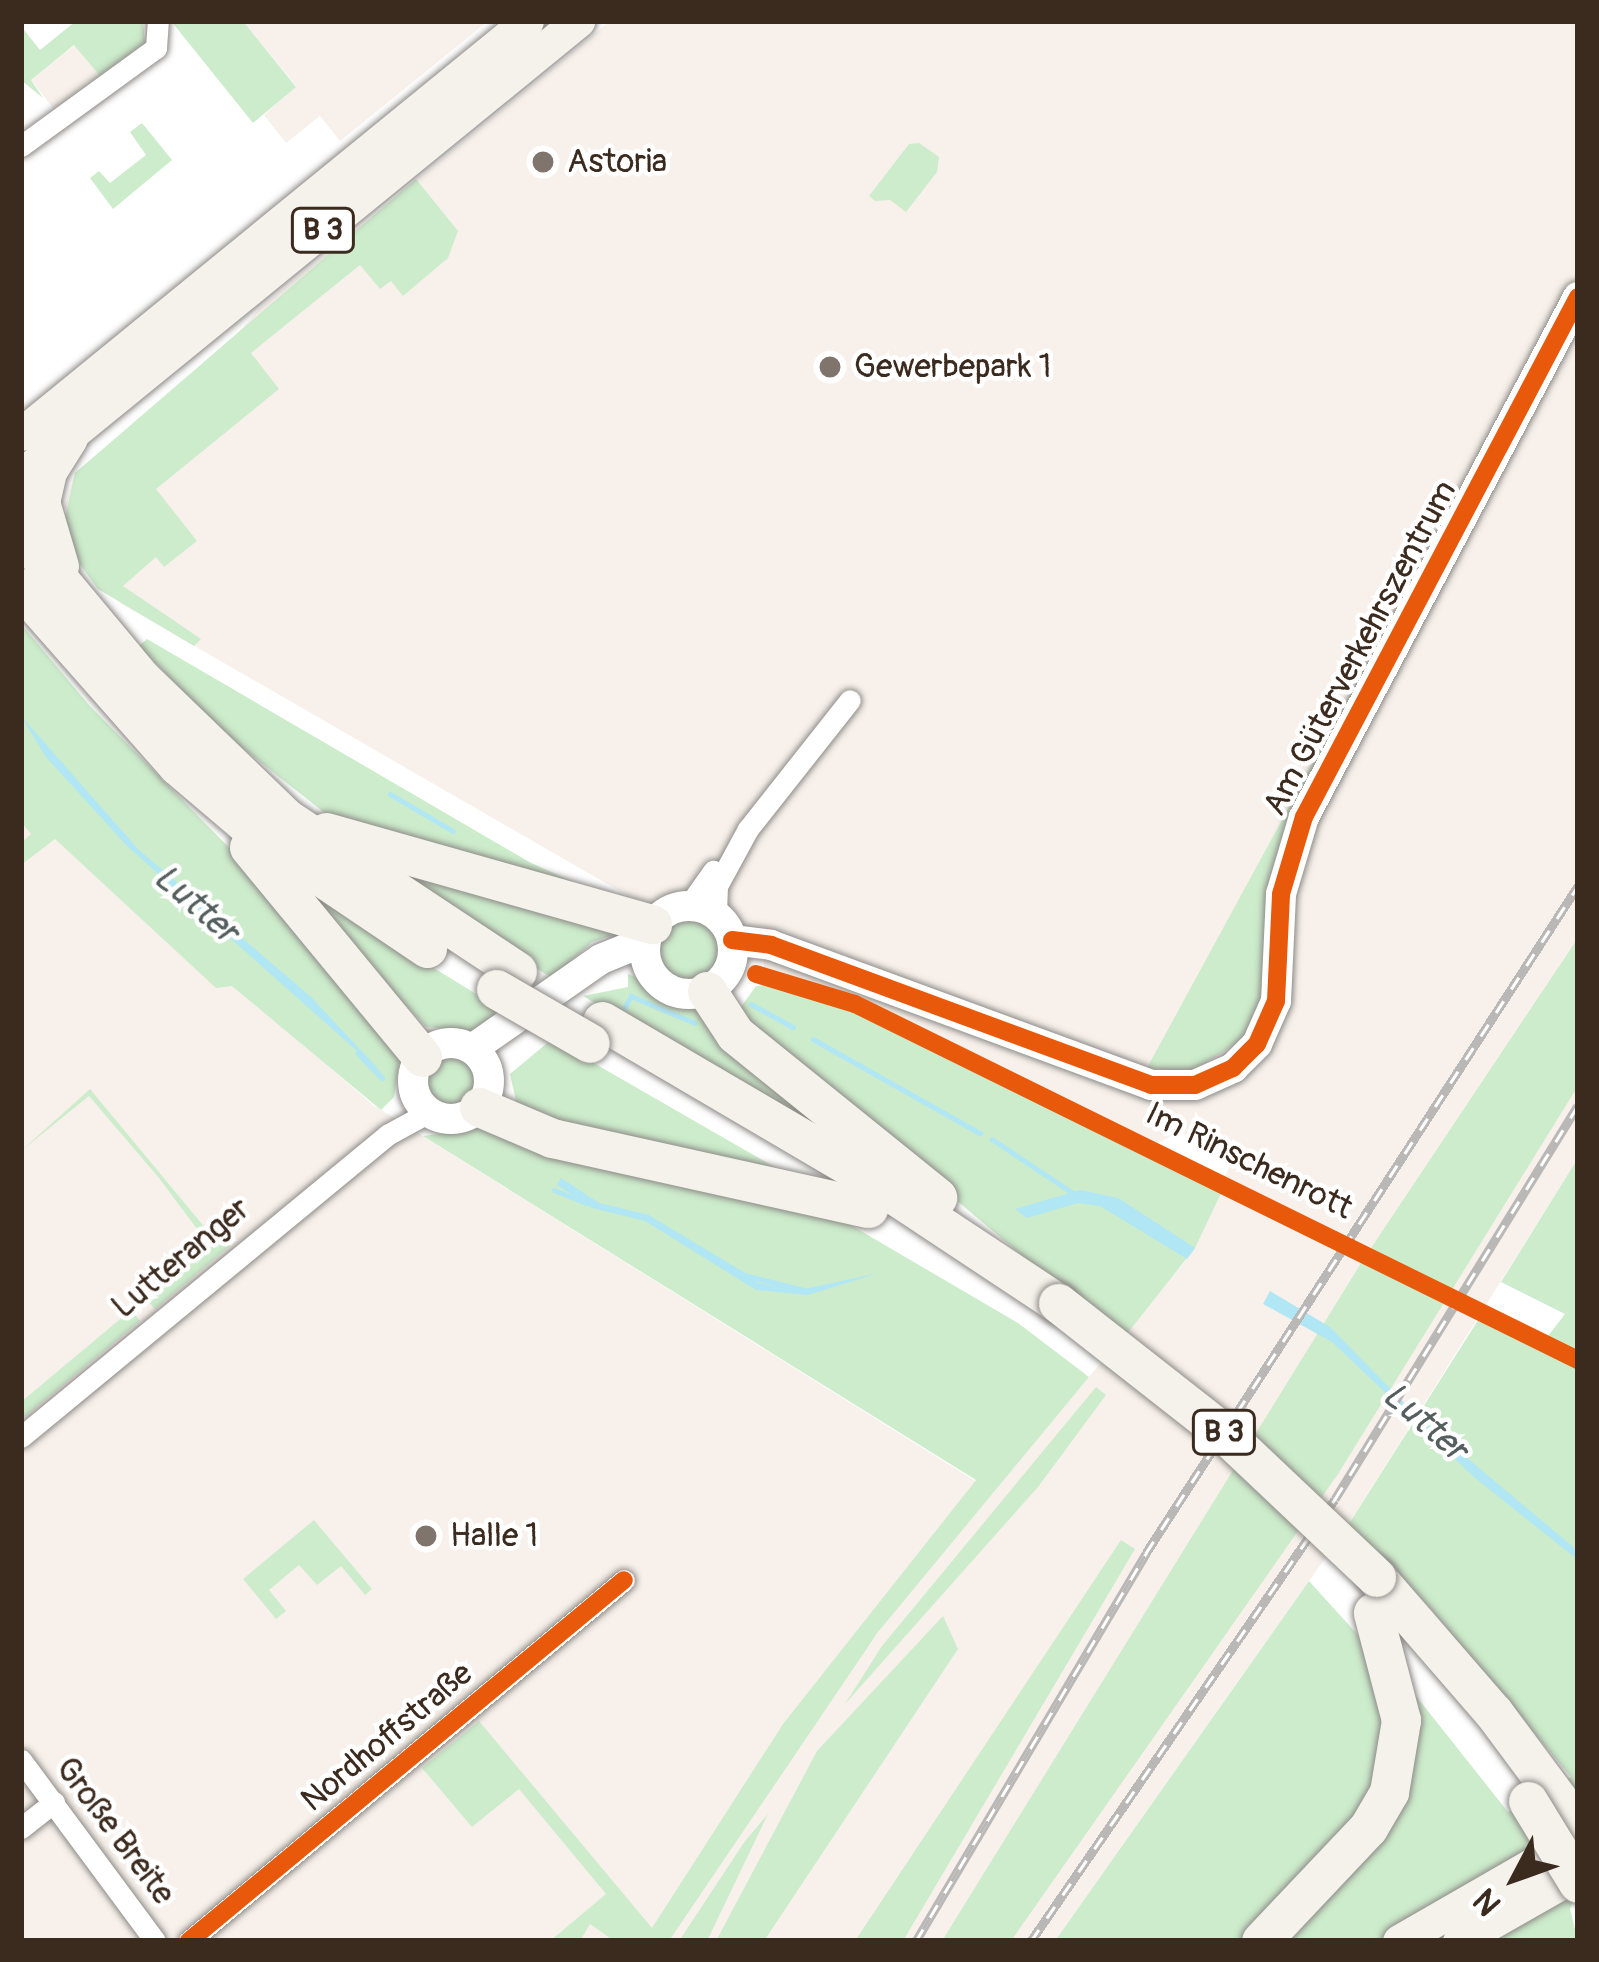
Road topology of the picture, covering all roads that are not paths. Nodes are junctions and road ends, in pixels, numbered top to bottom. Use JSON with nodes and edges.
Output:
{"nodes":[{"id":1,"x":158,"y":21,"type":"edge"},
{"id":2,"x":527,"y":21,"type":"edge"},
{"id":3,"x":578,"y":21,"type":"edge"},
{"id":4,"x":21,"y":146,"type":"edge"},
{"id":5,"x":1578,"y":296,"type":"edge"},
{"id":6,"x":21,"y":434,"type":"edge"},
{"id":7,"x":68,"y":437,"type":"junction"},
{"id":8,"x":21,"y":475,"type":"edge"},
{"id":9,"x":21,"y":535,"type":"edge"},
{"id":10,"x":21,"y":588,"type":"edge"},
{"id":11,"x":47,"y":607,"type":"edge"},
{"id":12,"x":850,"y":700,"type":"dead end"},
{"id":13,"x":178,"y":766,"type":"junction"},
{"id":14,"x":268,"y":802,"type":"junction"},
{"id":15,"x":715,"y":942,"type":"junction"},
{"id":16,"x":648,"y":944,"type":"junction"},
{"id":17,"x":506,"y":980,"type":"junction"},
{"id":18,"x":596,"y":1032,"type":"junction"},
{"id":19,"x":422,"y":1057,"type":"junction"},
{"id":20,"x":479,"y":1058,"type":"junction"},
{"id":21,"x":422,"y":1104,"type":"junction"},
{"id":22,"x":479,"y":1107,"type":"junction"},
{"id":23,"x":796,"y":1164,"type":"junction"},
{"id":24,"x":868,"y":1208,"type":"junction"},
{"id":25,"x":917,"y":1208,"type":"junction"},
{"id":26,"x":1014,"y":1271,"type":"junction"},
{"id":27,"x":1050,"y":1314,"type":"junction"},
{"id":28,"x":21,"y":1437,"type":"edge"},
{"id":29,"x":624,"y":1580,"type":"dead end"},
{"id":30,"x":1370,"y":1596,"type":"junction"},
{"id":31,"x":21,"y":1760,"type":"edge"},
{"id":32,"x":54,"y":1802,"type":"junction"},
{"id":33,"x":21,"y":1828,"type":"edge"},
{"id":34,"x":1577,"y":1859,"type":"edge"},
{"id":35,"x":155,"y":1941,"type":"edge"},
{"id":36,"x":189,"y":1941,"type":"edge"},
{"id":37,"x":1261,"y":1941,"type":"edge"},
{"id":38,"x":1399,"y":1941,"type":"edge"},
{"id":39,"x":1459,"y":1941,"type":"edge"}],
"edges":[{"from":1,"to":4,"type":"street"},
{"from":2,"to":6,"type":"main road","number":"B 3"},
{"from":3,"to":7,"type":"main road","number":"B 3"},
{"from":5,"to":15,"type":"street","name":"Am Güterverkehrszentrum"},
{"from":7,"to":8,"type":"main road","number":"B 3"},
{"from":7,"to":11,"type":"highway","number":"B 3"},
{"from":9,"to":11,"type":"highway"},
{"from":10,"to":11,"type":"highway","number":"B 3"},
{"from":11,"to":13,"type":"highway","number":"B 3"},
{"from":11,"to":14,"type":"highway","number":"B 3"},
{"from":12,"to":15,"type":"street"},
{"from":13,"to":17,"type":"highway","number":"B 3"},
{"from":13,"to":19,"type":"highway"},
{"from":14,"to":16,"type":"highway"},
{"from":14,"to":17,"type":"highway","number":"B 3"},
{"from":15,"to":16,"type":"street"},
{"from":15,"to":16,"type":"street"},
{"from":15,"to":26,"type":"highway"},
{"from":16,"to":20,"type":"street"},
{"from":17,"to":18,"type":"highway","number":"B 3"},
{"from":18,"to":23,"type":"highway","number":"B 3"},
{"from":18,"to":25,"type":"highway","number":"B 3"},
{"from":19,"to":20,"type":"street"},
{"from":19,"to":21,"type":"street","name":"Lutteranger"},
{"from":20,"to":22,"type":"street"},
{"from":21,"to":22,"type":"street"},
{"from":21,"to":28,"type":"street","name":"Lutteranger"},
{"from":22,"to":24,"type":"highway"},
{"from":23,"to":24,"type":"highway","number":"B 3"},
{"from":23,"to":25,"type":"highway","number":"B 3"},
{"from":24,"to":27,"type":"highway","number":"B 3"},
{"from":25,"to":26,"type":"highway","number":"B 3"},
{"from":26,"to":27,"type":"highway","number":"B 3"},
{"from":27,"to":30,"type":"highway","number":"B 3"},
{"from":29,"to":36,"type":"street","name":"Nordhoffstraße"},
{"from":30,"to":34,"type":"highway","number":"B 3","bridge":true},
{"from":30,"to":37,"type":"highway"},
{"from":31,"to":32,"type":"street","name":"Große Breite"},
{"from":32,"to":33,"type":"street"},
{"from":32,"to":35,"type":"street","name":"Große Breite"},
{"from":34,"to":38,"type":"main road"},
{"from":34,"to":39,"type":"main road"}]}
